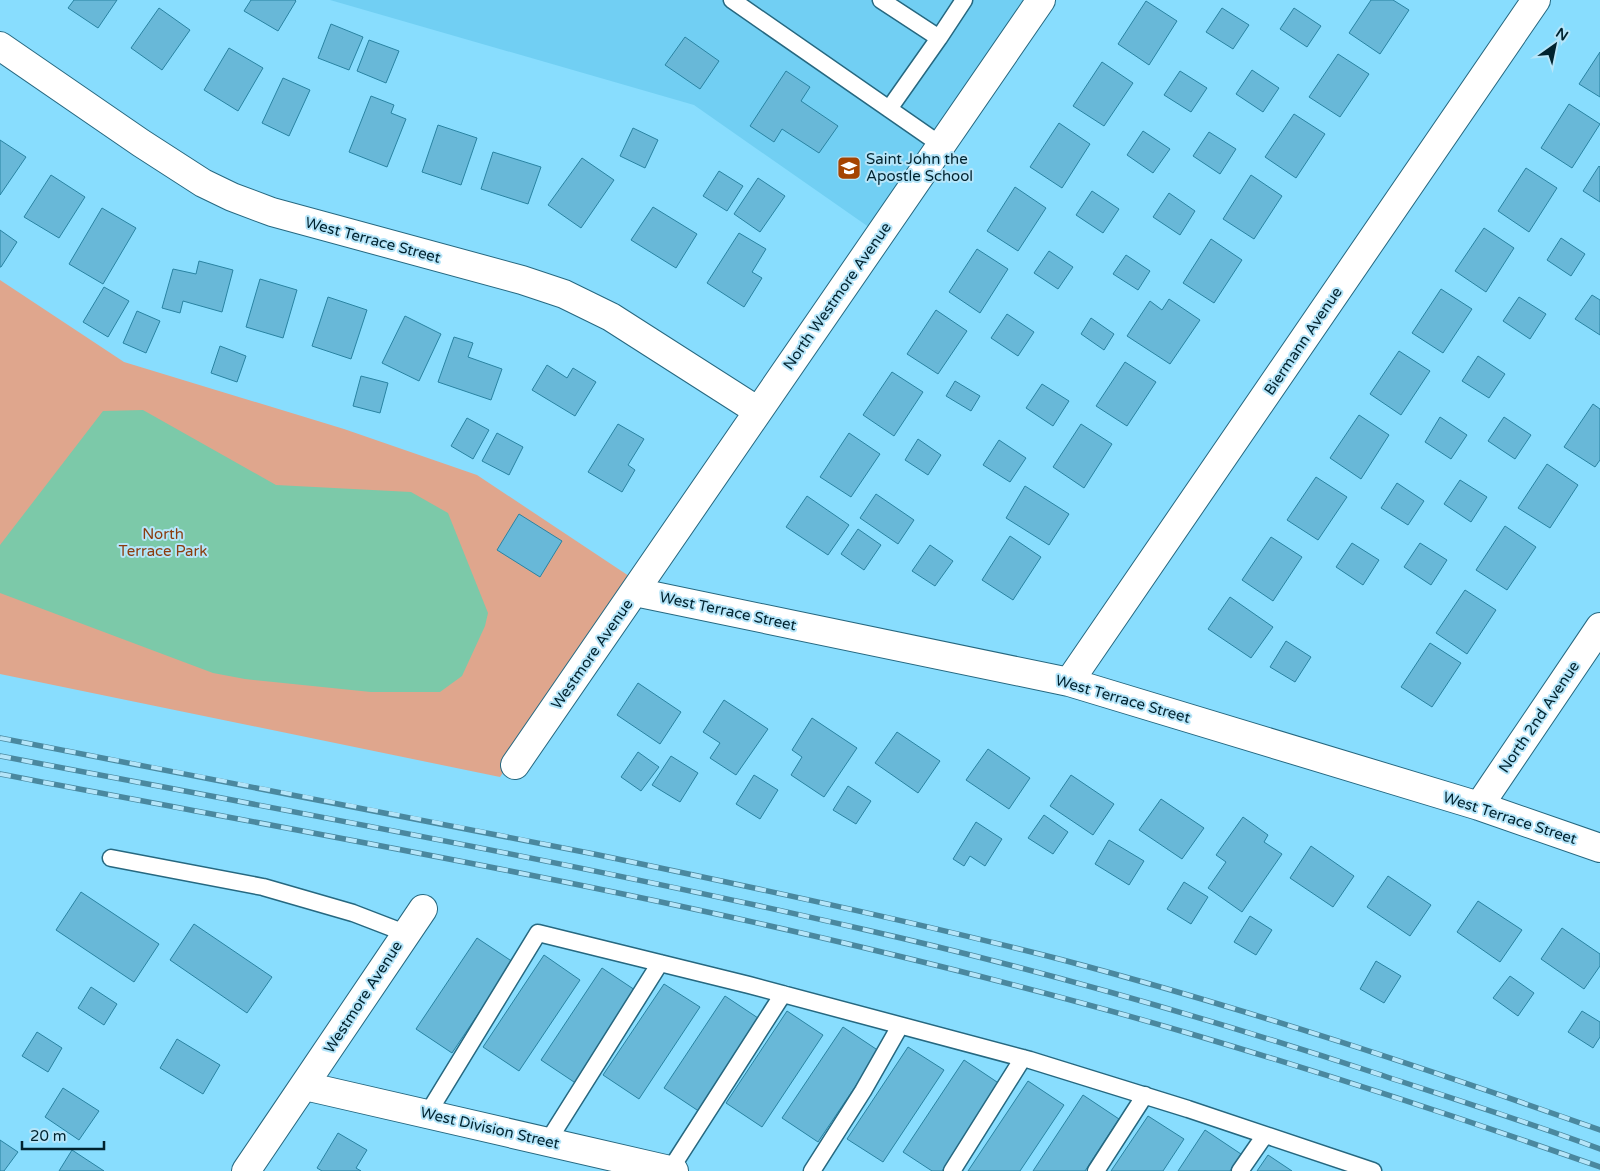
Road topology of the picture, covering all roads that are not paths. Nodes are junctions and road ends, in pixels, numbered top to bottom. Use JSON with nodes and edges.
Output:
{"nodes":[{"id":1,"x":732,"y":0,"type":"edge"},
{"id":2,"x":881,"y":0,"type":"edge"},
{"id":3,"x":964,"y":0,"type":"edge"},
{"id":4,"x":1040,"y":0,"type":"edge"},
{"id":5,"x":1536,"y":0,"type":"edge"},
{"id":6,"x":939,"y":38,"type":"junction"},
{"id":7,"x":0,"y":46,"type":"edge"},
{"id":8,"x":889,"y":109,"type":"junction"},
{"id":9,"x":940,"y":145,"type":"junction"},
{"id":10,"x":758,"y":411,"type":"junction"},
{"id":11,"x":635,"y":592,"type":"junction"},
{"id":12,"x":1600,"y":627,"type":"edge"},
{"id":13,"x":1070,"y":682,"type":"junction"},
{"id":14,"x":515,"y":765,"type":"dead end"},
{"id":15,"x":1479,"y":806,"type":"junction"},
{"id":16,"x":1600,"y":848,"type":"edge"},
{"id":17,"x":111,"y":858,"type":"dead end"},
{"id":18,"x":423,"y":908,"type":"dead end"},
{"id":19,"x":405,"y":933,"type":"junction"},
{"id":20,"x":660,"y":963,"type":"junction"},
{"id":21,"x":783,"y":994,"type":"junction"},
{"id":22,"x":900,"y":1026,"type":"junction"},
{"id":23,"x":1023,"y":1058,"type":"junction"},
{"id":24,"x":305,"y":1086,"type":"junction"},
{"id":25,"x":1145,"y":1096,"type":"junction"},
{"id":26,"x":428,"y":1113,"type":"junction"},
{"id":27,"x":1264,"y":1135,"type":"junction"},
{"id":28,"x":548,"y":1141,"type":"junction"},
{"id":29,"x":246,"y":1171,"type":"edge"},
{"id":30,"x":672,"y":1171,"type":"edge"},
{"id":31,"x":812,"y":1171,"type":"edge"},
{"id":32,"x":952,"y":1171,"type":"edge"},
{"id":33,"x":1096,"y":1171,"type":"edge"},
{"id":34,"x":1240,"y":1171,"type":"edge"},
{"id":35,"x":1373,"y":1171,"type":"edge"}],
"edges":[{"from":1,"to":8,"type":"lane"},
{"from":2,"to":6,"type":"lane"},
{"from":3,"to":6,"type":"lane"},
{"from":4,"to":9,"type":"street","name":"North Westmore Avenue"},
{"from":5,"to":13,"type":"street","name":"Biermann Avenue"},
{"from":6,"to":8,"type":"lane"},
{"from":7,"to":10,"type":"street","name":"West Terrace Street"},
{"from":8,"to":9,"type":"lane"},
{"from":9,"to":10,"type":"street","name":"North Westmore Avenue"},
{"from":10,"to":11,"type":"street","name":"North Westmore Avenue"},
{"from":11,"to":13,"type":"street","name":"West Terrace Street"},
{"from":11,"to":14,"type":"street","name":"Westmore Avenue"},
{"from":12,"to":15,"type":"street","name":"North 2nd Avenue"},
{"from":13,"to":15,"type":"street","name":"West Terrace Street"},
{"from":15,"to":16,"type":"street","name":"West Terrace Street"},
{"from":17,"to":19,"type":"lane"},
{"from":18,"to":19,"type":"street","name":"Westmore Avenue"},
{"from":19,"to":24,"type":"street","name":"Westmore Avenue"},
{"from":20,"to":21,"type":"lane"},
{"from":20,"to":26,"type":"lane"},
{"from":20,"to":28,"type":"lane"},
{"from":21,"to":22,"type":"lane"},
{"from":21,"to":30,"type":"lane"},
{"from":22,"to":23,"type":"lane"},
{"from":22,"to":31,"type":"lane"},
{"from":23,"to":25,"type":"lane"},
{"from":23,"to":32,"type":"lane"},
{"from":24,"to":26,"type":"street","name":"West Division Street"},
{"from":24,"to":29,"type":"street"},
{"from":25,"to":27,"type":"lane"},
{"from":25,"to":33,"type":"lane"},
{"from":26,"to":28,"type":"street","name":"West Division Street"},
{"from":27,"to":34,"type":"lane"},
{"from":27,"to":35,"type":"lane"},
{"from":28,"to":30,"type":"street","name":"West Division Street"}]}
